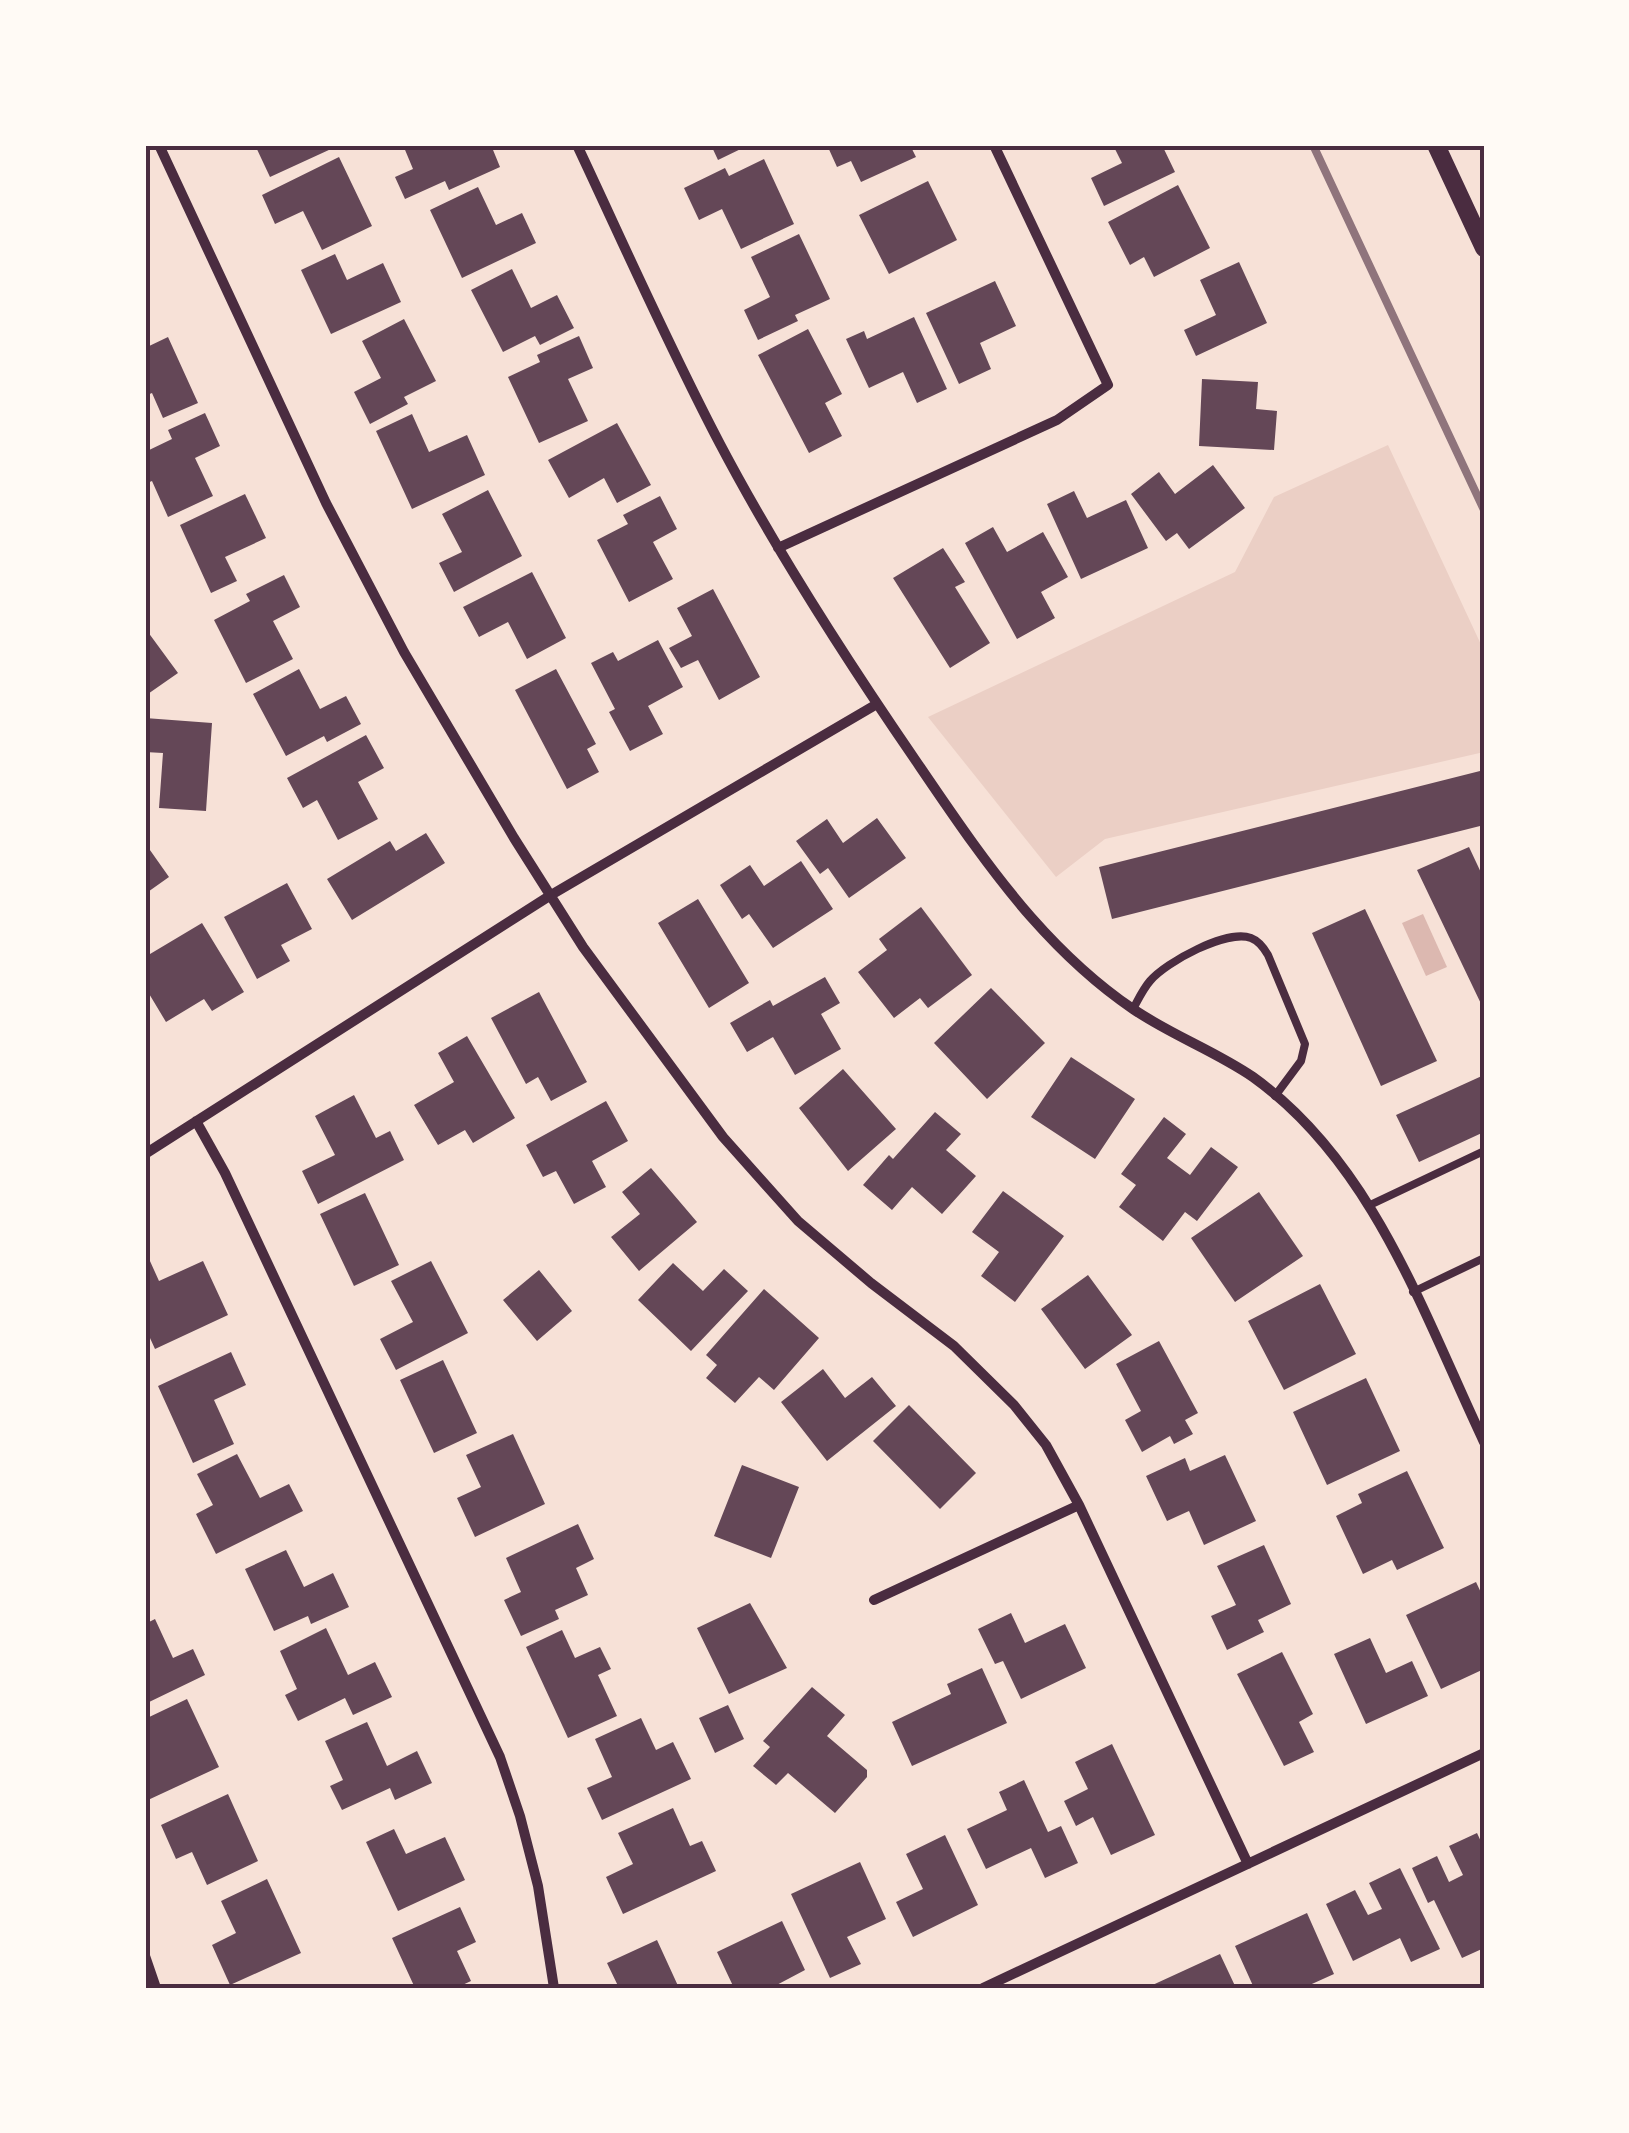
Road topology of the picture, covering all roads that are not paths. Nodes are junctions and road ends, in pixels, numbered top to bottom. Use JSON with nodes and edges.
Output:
{"nodes":[{"id":1,"x":160,"y":145,"type":"edge"},
{"id":2,"x":577,"y":145,"type":"edge"},
{"id":3,"x":994,"y":145,"type":"edge"},
{"id":4,"x":1436,"y":145,"type":"edge"},
{"id":5,"x":1484,"y":248,"type":"edge"},
{"id":6,"x":778,"y":548,"type":"junction"},
{"id":7,"x":877,"y":704,"type":"junction"},
{"id":8,"x":551,"y":895,"type":"junction"},
{"id":9,"x":1133,"y":1009,"type":"junction"},
{"id":10,"x":1275,"y":1096,"type":"junction"},
{"id":11,"x":196,"y":1121,"type":"junction"},
{"id":12,"x":1484,"y":1151,"type":"edge"},
{"id":13,"x":145,"y":1154,"type":"edge"},
{"id":14,"x":1370,"y":1205,"type":"junction"},
{"id":15,"x":1484,"y":1258,"type":"edge"},
{"id":16,"x":1413,"y":1292,"type":"junction"},
{"id":17,"x":1484,"y":1442,"type":"edge"},
{"id":18,"x":1079,"y":1505,"type":"junction"},
{"id":19,"x":874,"y":1600,"type":"dead end"},
{"id":20,"x":1484,"y":1753,"type":"edge"},
{"id":21,"x":1248,"y":1864,"type":"junction"},
{"id":22,"x":145,"y":1956,"type":"edge"},
{"id":23,"x":156,"y":1988,"type":"edge"},
{"id":24,"x":554,"y":1988,"type":"edge"},
{"id":25,"x":983,"y":1988,"type":"edge"}],
"edges":[{"from":1,"to":8,"type":"street"},
{"from":2,"to":6,"type":"street"},
{"from":3,"to":6,"type":"street"},
{"from":4,"to":5,"type":"street"},
{"from":6,"to":7,"type":"street"},
{"from":7,"to":8,"type":"street"},
{"from":7,"to":9,"type":"street"},
{"from":8,"to":11,"type":"street"},
{"from":8,"to":18,"type":"street"},
{"from":9,"to":10,"type":"street"},
{"from":9,"to":10,"type":"lane"},
{"from":10,"to":14,"type":"street"},
{"from":11,"to":13,"type":"street"},
{"from":11,"to":24,"type":"street"},
{"from":12,"to":14,"type":"lane"},
{"from":14,"to":16,"type":"street"},
{"from":15,"to":16,"type":"lane"},
{"from":16,"to":17,"type":"street"},
{"from":18,"to":19,"type":"street"},
{"from":18,"to":21,"type":"street"},
{"from":20,"to":21,"type":"street"},
{"from":21,"to":25,"type":"street"},
{"from":22,"to":23,"type":"street"}]}
